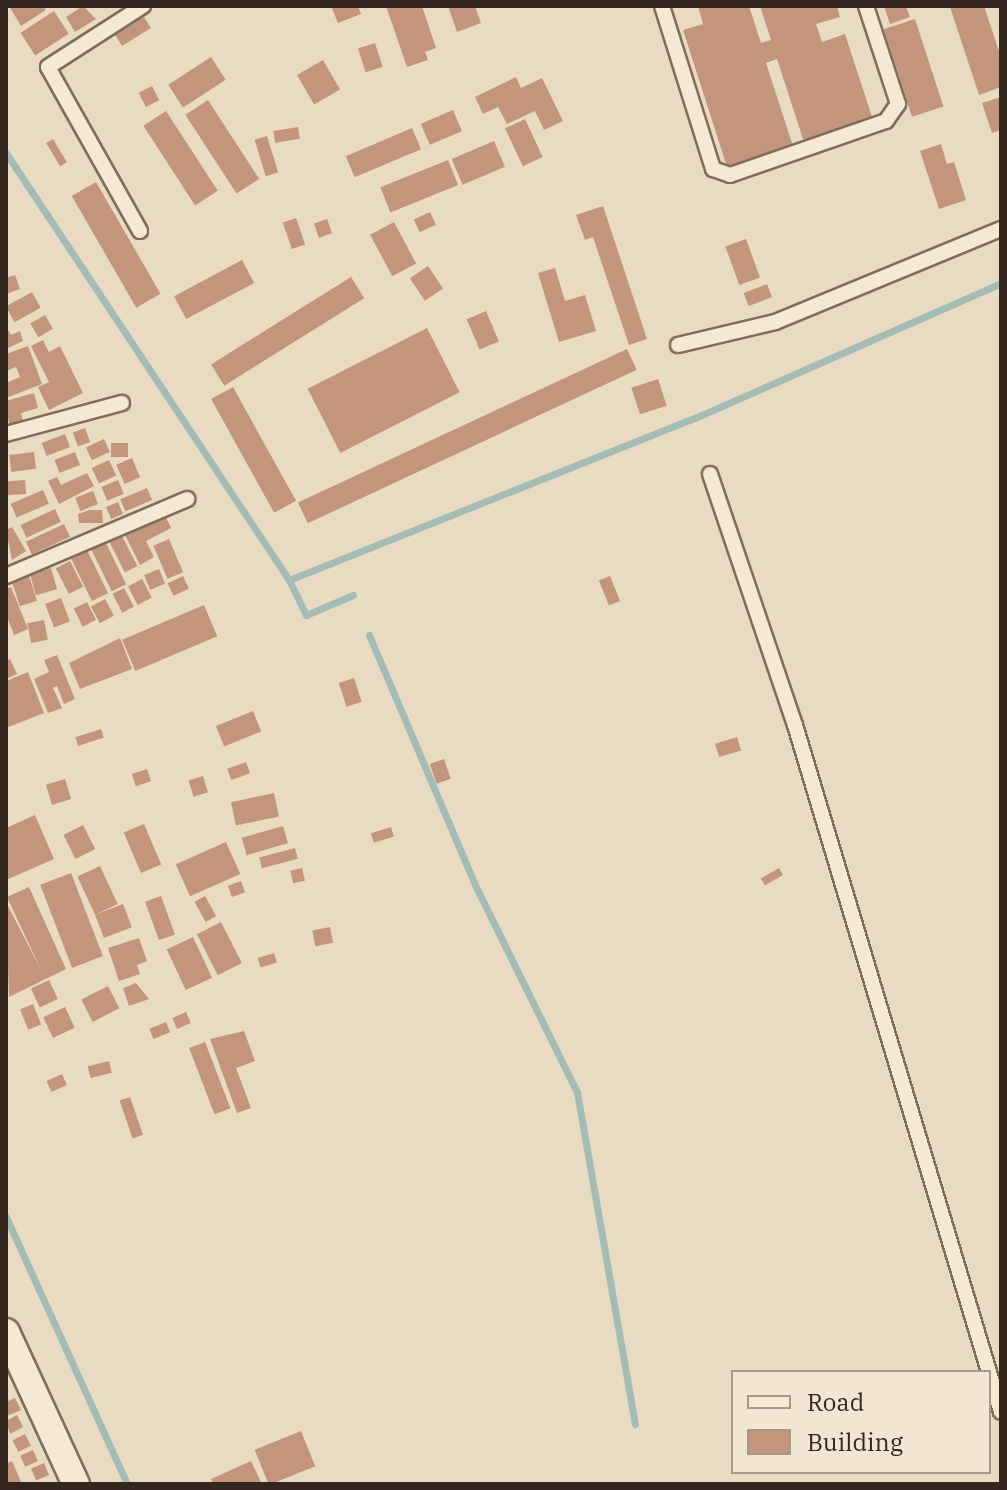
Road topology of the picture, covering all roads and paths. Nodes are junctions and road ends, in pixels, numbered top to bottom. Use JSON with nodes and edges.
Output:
{"nodes":[{"id":1,"x":143,"y":6,"type":"edge"},
{"id":2,"x":662,"y":6,"type":"edge"},
{"id":3,"x":866,"y":6,"type":"edge"},
{"id":4,"x":1001,"y":229,"type":"edge"},
{"id":5,"x":140,"y":231,"type":"dead end"},
{"id":6,"x":678,"y":345,"type":"dead end"},
{"id":7,"x":122,"y":403,"type":"dead end"},
{"id":8,"x":6,"y":434,"type":"edge"},
{"id":9,"x":710,"y":474,"type":"dead end"},
{"id":10,"x":187,"y":499,"type":"dead end"},
{"id":11,"x":6,"y":576,"type":"edge"},
{"id":12,"x":6,"y":1332,"type":"edge"},
{"id":13,"x":988,"y":1370,"type":"edge"},
{"id":14,"x":991,"y":1379,"type":"edge"},
{"id":15,"x":1001,"y":1412,"type":"edge"},
{"id":16,"x":76,"y":1484,"type":"edge"}],
"edges":[{"from":1,"to":5,"type":"lane"},
{"from":2,"to":3,"type":"lane"},
{"from":4,"to":6,"type":"lane"},
{"from":7,"to":8,"type":"lane"},
{"from":9,"to":13,"type":"lane"},
{"from":10,"to":11,"type":"lane"},
{"from":12,"to":16,"type":"street"},
{"from":14,"to":15,"type":"lane"}]}
